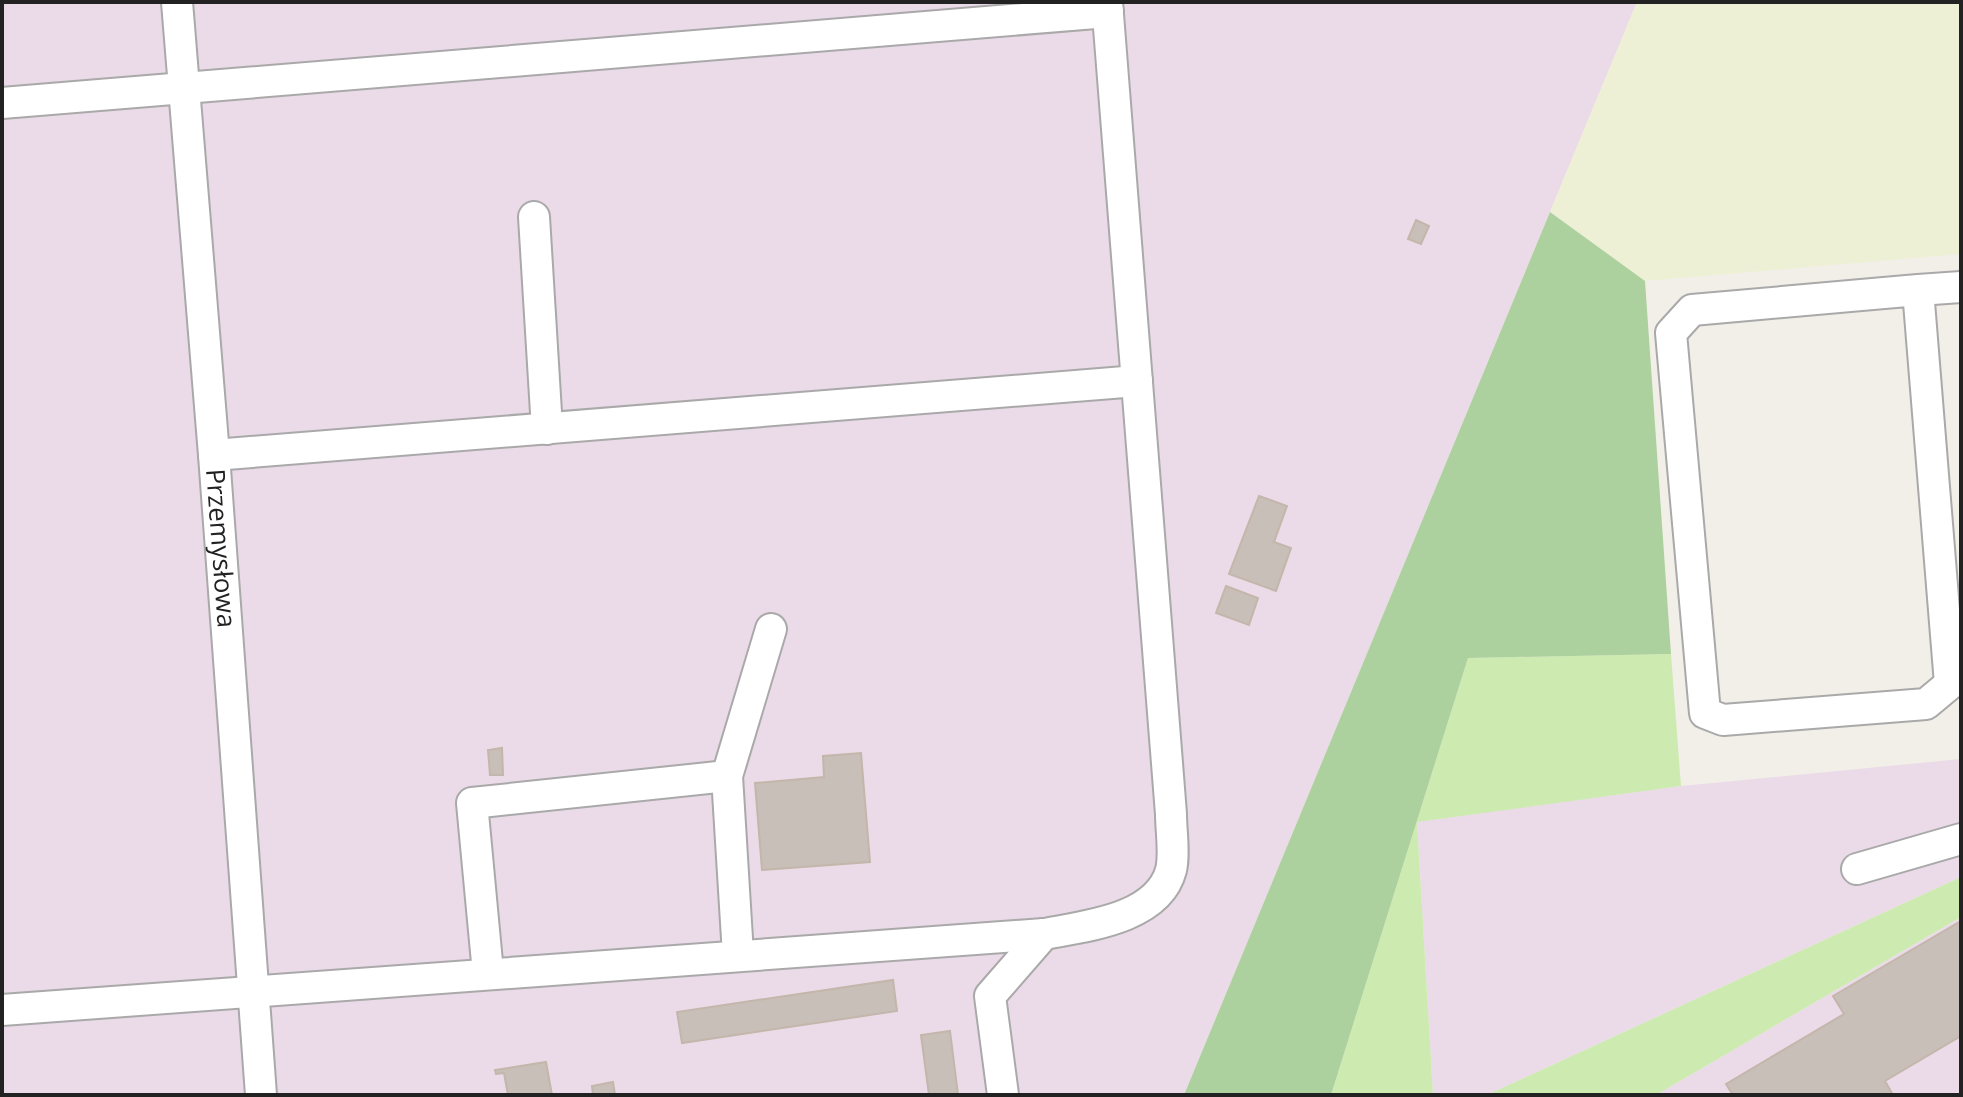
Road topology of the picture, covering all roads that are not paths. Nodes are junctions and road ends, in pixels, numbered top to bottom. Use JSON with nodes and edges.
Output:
{"nodes":[{"id":1,"x":177,"y":2,"type":"edge"},
{"id":2,"x":1108,"y":7,"type":"edge"},
{"id":3,"x":184,"y":87,"type":"junction"},
{"id":4,"x":2,"y":103,"type":"edge"},
{"id":5,"x":534,"y":217,"type":"dead end"},
{"id":6,"x":1961,"y":287,"type":"edge"},
{"id":7,"x":1918,"y":290,"type":"junction"},
{"id":8,"x":1137,"y":381,"type":"junction"},
{"id":9,"x":547,"y":429,"type":"junction"},
{"id":10,"x":214,"y":455,"type":"junction"},
{"id":11,"x":1953,"y":620,"type":"edge"},
{"id":12,"x":771,"y":629,"type":"dead end"},
{"id":13,"x":727,"y":776,"type":"junction"},
{"id":14,"x":1961,"y":839,"type":"edge"},
{"id":15,"x":1857,"y":869,"type":"dead end"},
{"id":16,"x":1044,"y":934,"type":"junction"},
{"id":17,"x":738,"y":955,"type":"junction"},
{"id":18,"x":488,"y":973,"type":"junction"},
{"id":19,"x":252,"y":990,"type":"junction"},
{"id":20,"x":2,"y":1010,"type":"edge"},
{"id":21,"x":261,"y":1095,"type":"edge"},
{"id":22,"x":1003,"y":1095,"type":"edge"}],
"edges":[{"from":1,"to":3,"type":"street","name":"Przemysłowa"},
{"from":2,"to":3,"type":"street"},
{"from":2,"to":8,"type":"street"},
{"from":3,"to":4,"type":"street"},
{"from":3,"to":10,"type":"street","name":"Przemysłowa"},
{"from":5,"to":9,"type":"street"},
{"from":6,"to":7,"type":"street"},
{"from":7,"to":11,"type":"street"},
{"from":7,"to":11,"type":"street"},
{"from":8,"to":9,"type":"street"},
{"from":8,"to":16,"type":"street"},
{"from":9,"to":10,"type":"street"},
{"from":10,"to":19,"type":"street","name":"Przemysłowa"},
{"from":12,"to":13,"type":"street"},
{"from":13,"to":17,"type":"street"},
{"from":13,"to":18,"type":"street"},
{"from":14,"to":15,"type":"street"},
{"from":16,"to":17,"type":"street"},
{"from":16,"to":22,"type":"street"},
{"from":17,"to":18,"type":"street"},
{"from":18,"to":19,"type":"street"},
{"from":19,"to":20,"type":"street"},
{"from":19,"to":21,"type":"street","name":"Przemysłowa"}]}
